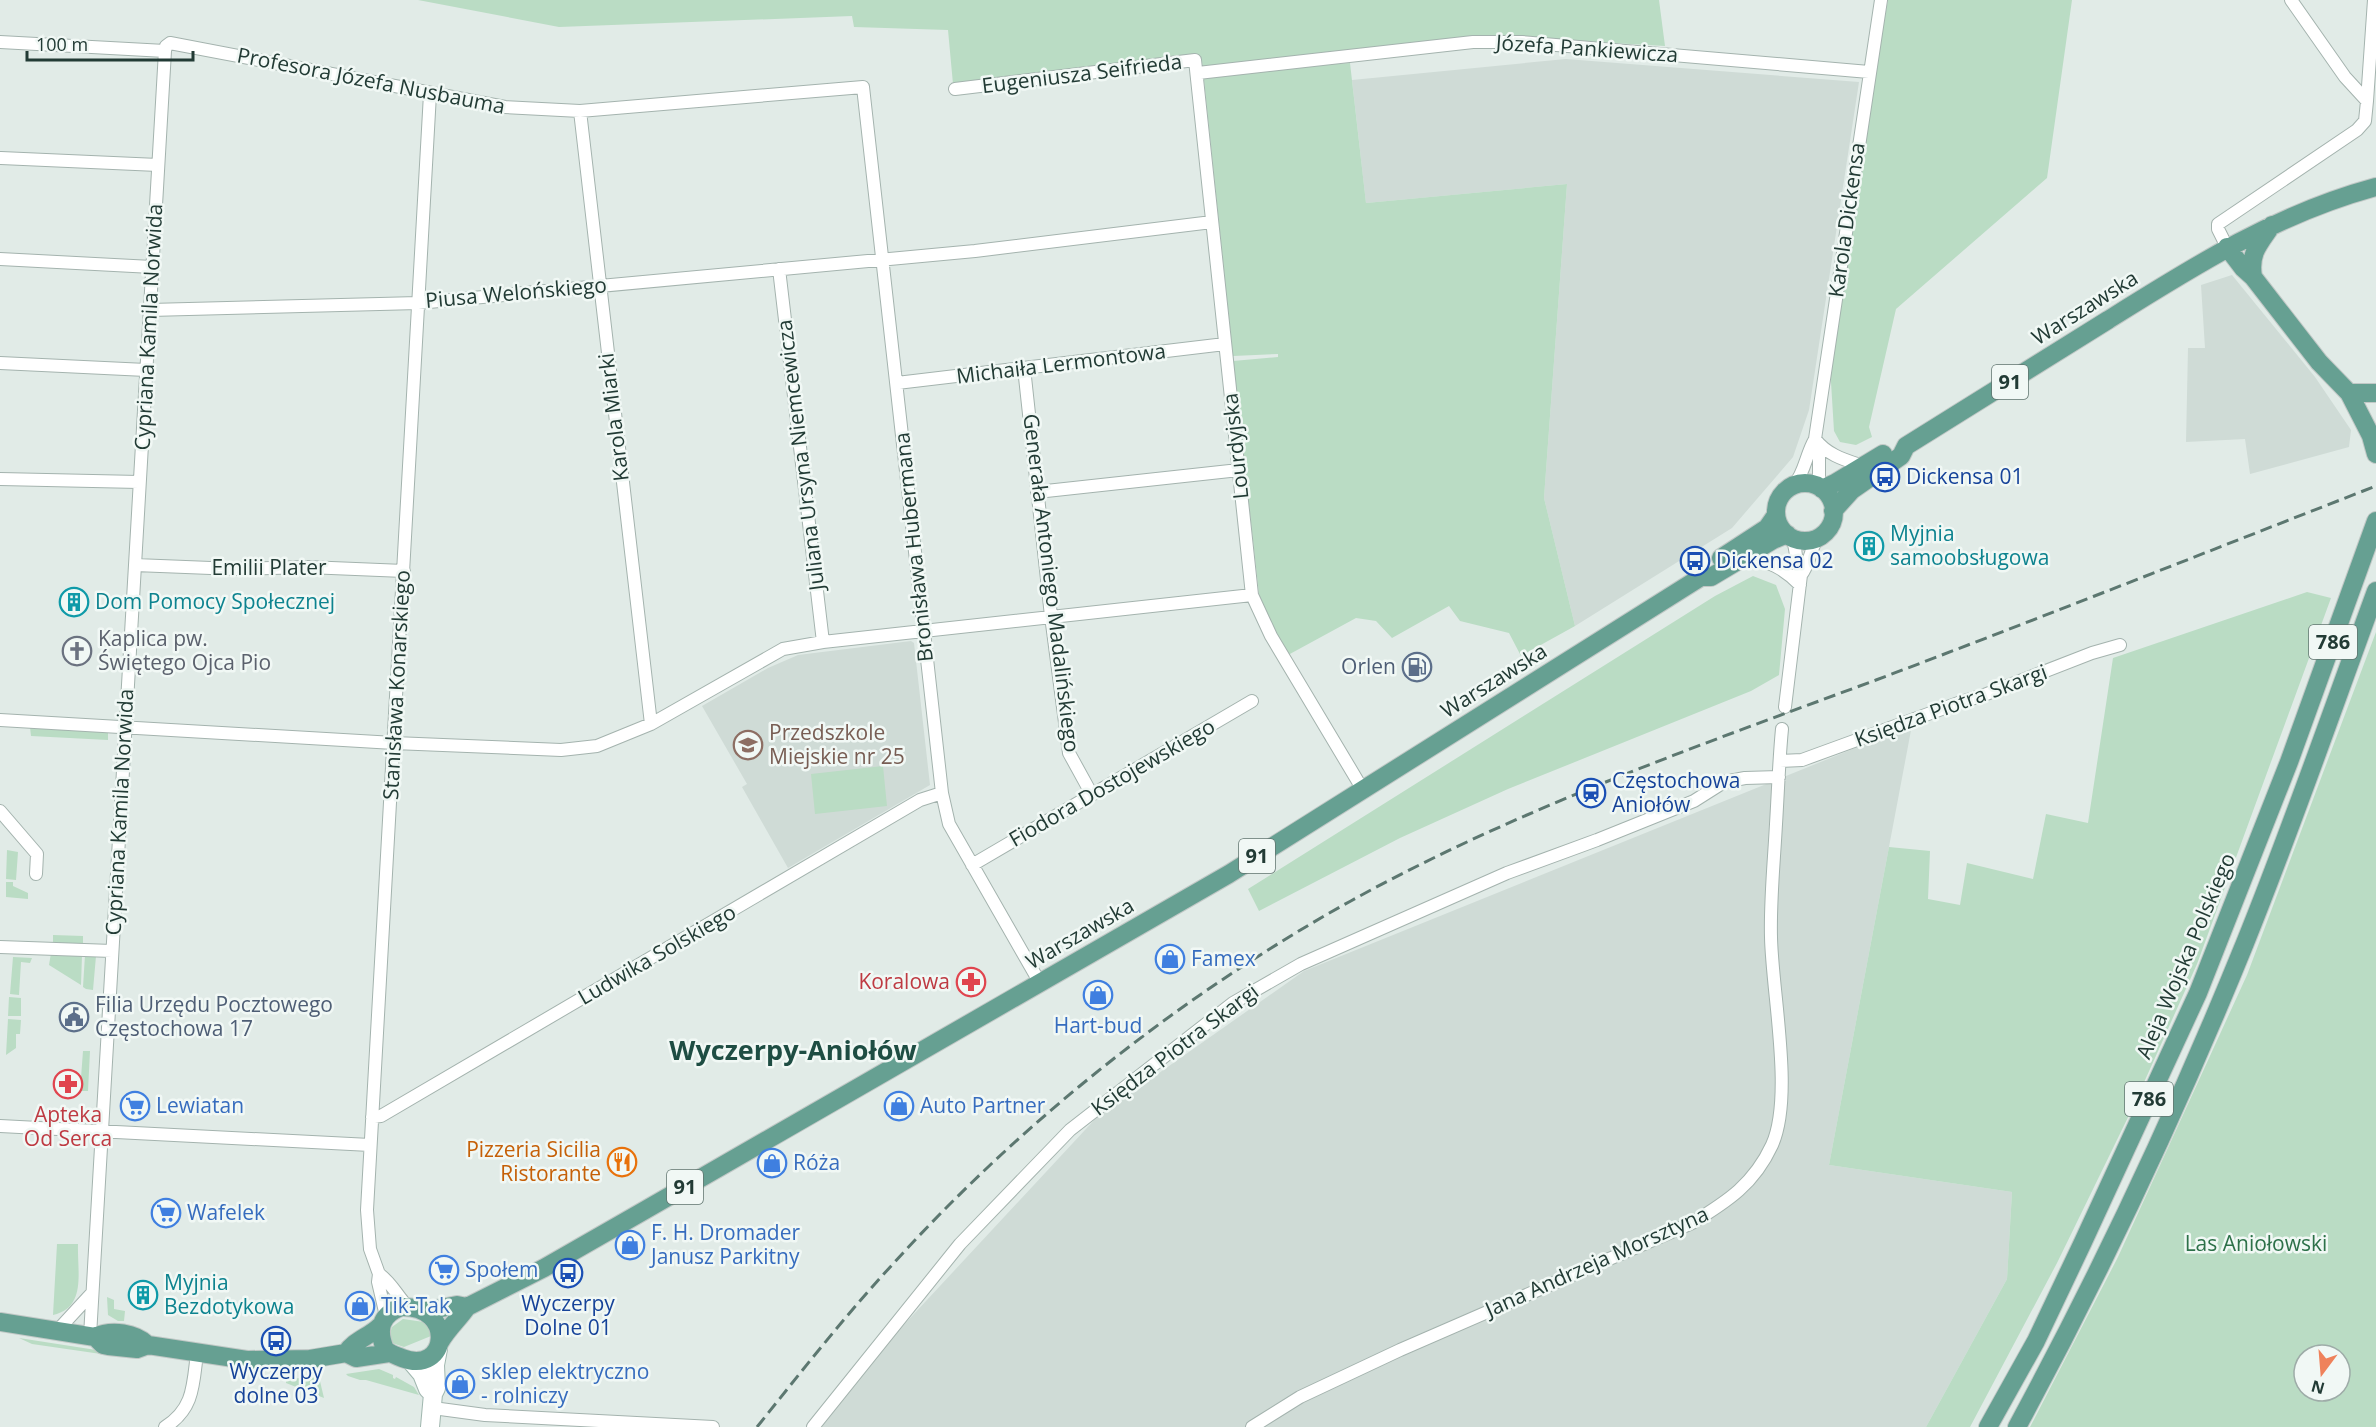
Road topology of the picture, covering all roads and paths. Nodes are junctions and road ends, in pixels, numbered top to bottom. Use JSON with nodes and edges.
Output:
{"nodes":[{"id":1,"x":1881,"y":0,"type":"edge"},
{"id":2,"x":2291,"y":0,"type":"edge"},
{"id":3,"x":2374,"y":0,"type":"edge"},
{"id":4,"x":0,"y":42,"type":"edge"},
{"id":5,"x":166,"y":48,"type":"junction"},
{"id":6,"x":1869,"y":72,"type":"junction"},
{"id":7,"x":1198,"y":73,"type":"junction"},
{"id":8,"x":863,"y":87,"type":"joint"},
{"id":9,"x":955,"y":89,"type":"dead end"},
{"id":10,"x":430,"y":94,"type":"junction"},
{"id":11,"x":2367,"y":101,"type":"junction"},
{"id":12,"x":580,"y":111,"type":"junction"},
{"id":13,"x":1,"y":158,"type":"edge"},
{"id":14,"x":158,"y":165,"type":"junction"},
{"id":15,"x":2376,"y":187,"type":"edge"},
{"id":16,"x":1212,"y":222,"type":"junction"},
{"id":17,"x":2273,"y":224,"type":"junction"},
{"id":18,"x":2227,"y":247,"type":"junction"},
{"id":19,"x":0,"y":259,"type":"edge"},
{"id":20,"x":882,"y":260,"type":"junction"},
{"id":21,"x":152,"y":267,"type":"junction"},
{"id":22,"x":779,"y":268,"type":"junction"},
{"id":23,"x":2253,"y":277,"type":"junction"},
{"id":24,"x":598,"y":285,"type":"junction"},
{"id":25,"x":418,"y":303,"type":"junction"},
{"id":26,"x":150,"y":310,"type":"junction"},
{"id":27,"x":1225,"y":344,"type":"junction"},
{"id":28,"x":0,"y":363,"type":"edge"},
{"id":29,"x":1023,"y":368,"type":"junction"},
{"id":30,"x":146,"y":370,"type":"junction"},
{"id":31,"x":897,"y":383,"type":"junction"},
{"id":32,"x":2349,"y":393,"type":"junction"},
{"id":33,"x":2376,"y":393,"type":"edge"},
{"id":34,"x":1817,"y":442,"type":"junction"},
{"id":35,"x":1906,"y":446,"type":"junction"},
{"id":36,"x":2376,"y":454,"type":"edge"},
{"id":37,"x":1863,"y":466,"type":"junction"},
{"id":38,"x":1239,"y":470,"type":"junction"},
{"id":39,"x":0,"y":479,"type":"edge"},
{"id":40,"x":140,"y":483,"type":"junction"},
{"id":41,"x":1794,"y":485,"type":"junction"},
{"id":42,"x":1820,"y":488,"type":"junction"},
{"id":43,"x":1037,"y":492,"type":"junction"},
{"id":44,"x":1833,"y":511,"type":"junction"},
{"id":45,"x":1776,"y":515,"type":"junction"},
{"id":46,"x":2376,"y":521,"type":"edge"},
{"id":47,"x":1790,"y":536,"type":"junction"},
{"id":48,"x":1819,"y":536,"type":"junction"},
{"id":49,"x":1746,"y":556,"type":"junction"},
{"id":50,"x":135,"y":565,"type":"junction"},
{"id":51,"x":404,"y":572,"type":"junction"},
{"id":52,"x":1701,"y":577,"type":"junction"},
{"id":53,"x":1800,"y":580,"type":"junction"},
{"id":54,"x":2376,"y":591,"type":"edge"},
{"id":55,"x":1252,"y":596,"type":"junction"},
{"id":56,"x":1051,"y":616,"type":"junction"},
{"id":57,"x":923,"y":632,"type":"junction"},
{"id":58,"x":823,"y":642,"type":"junction"},
{"id":59,"x":2120,"y":645,"type":"dead end"},
{"id":60,"x":1252,"y":701,"type":"dead end"},
{"id":61,"x":1785,"y":707,"type":"dead end"},
{"id":62,"x":0,"y":720,"type":"edge"},
{"id":63,"x":651,"y":724,"type":"junction"},
{"id":64,"x":125,"y":727,"type":"junction"},
{"id":65,"x":1782,"y":729,"type":"dead end"},
{"id":66,"x":394,"y":743,"type":"junction"},
{"id":67,"x":1780,"y":761,"type":"junction"},
{"id":68,"x":1779,"y":777,"type":"junction"},
{"id":69,"x":1363,"y":790,"type":"junction"},
{"id":70,"x":942,"y":793,"type":"junction"},
{"id":71,"x":1091,"y":793,"type":"junction"},
{"id":72,"x":0,"y":811,"type":"edge"},
{"id":73,"x":972,"y":864,"type":"junction"},
{"id":74,"x":36,"y":874,"type":"dead end"},
{"id":75,"x":0,"y":947,"type":"edge"},
{"id":76,"x":112,"y":951,"type":"junction"},
{"id":77,"x":1040,"y":983,"type":"junction"},
{"id":78,"x":372,"y":1117,"type":"junction"},
{"id":79,"x":0,"y":1126,"type":"edge"},
{"id":80,"x":102,"y":1131,"type":"junction"},
{"id":81,"x":370,"y":1145,"type":"junction"},
{"id":82,"x":379,"y":1274,"type":"junction"},
{"id":83,"x":92,"y":1293,"type":"junction"},
{"id":84,"x":467,"y":1306,"type":"junction"},
{"id":85,"x":417,"y":1309,"type":"junction"},
{"id":86,"x":383,"y":1321,"type":"junction"},
{"id":87,"x":0,"y":1323,"type":"edge"},
{"id":88,"x":57,"y":1331,"type":"junction"},
{"id":89,"x":92,"y":1336,"type":"junction"},
{"id":90,"x":439,"y":1345,"type":"junction"},
{"id":91,"x":197,"y":1353,"type":"junction"},
{"id":92,"x":346,"y":1353,"type":"junction"},
{"id":93,"x":389,"y":1353,"type":"junction"},
{"id":94,"x":411,"y":1361,"type":"junction"},
{"id":95,"x":433,"y":1401,"type":"junction"},
{"id":96,"x":165,"y":1427,"type":"edge"},
{"id":97,"x":430,"y":1427,"type":"edge"},
{"id":98,"x":713,"y":1427,"type":"edge"},
{"id":99,"x":813,"y":1427,"type":"edge"},
{"id":100,"x":1252,"y":1427,"type":"edge"},
{"id":101,"x":1988,"y":1427,"type":"edge"},
{"id":102,"x":2016,"y":1427,"type":"edge"}],
"edges":[{"from":1,"to":6,"type":"street","name":"Karola Dickensa"},
{"from":2,"to":11,"type":"street"},
{"from":3,"to":11,"type":"street"},
{"from":4,"to":5,"type":"street","name":"Profesora Józefa Nusbauma"},
{"from":5,"to":10,"type":"street","name":"Profesora Józefa Nusbauma"},
{"from":5,"to":14,"type":"street","name":"Cypriana Kamila Norwida"},
{"from":6,"to":7,"type":"street","name":"Józefa Pankiewicza"},
{"from":6,"to":34,"type":"street","name":"Karola Dickensa"},
{"from":7,"to":9,"type":"street","name":"Eugeniusza Seifrieda"},
{"from":7,"to":16,"type":"street","name":"Lourdyjska"},
{"from":8,"to":12,"type":"street","name":"Profesora Józefa Nusbauma"},
{"from":8,"to":20,"type":"street","name":"Bronisława Hubermana"},
{"from":10,"to":12,"type":"street","name":"Profesora Józefa Nusbauma"},
{"from":10,"to":25,"type":"street","name":"Stanisława Konarskiego"},
{"from":11,"to":18,"type":"street"},
{"from":12,"to":24,"type":"street","name":"Karola Miarki"},
{"from":13,"to":14,"type":"street"},
{"from":14,"to":21,"type":"street","name":"Cypriana Kamila Norwida"},
{"from":15,"to":17,"type":"main road","name":"Warszawska","number":"91"},
{"from":16,"to":20,"type":"street","name":"Piusa Welońskiego"},
{"from":16,"to":27,"type":"street","name":"Lourdyjska"},
{"from":17,"to":18,"type":"main road","name":"Warszawska","number":"91"},
{"from":17,"to":23,"type":"main road"},
{"from":18,"to":23,"type":"main road"},
{"from":18,"to":35,"type":"main road","name":"Warszawska","number":"91"},
{"from":19,"to":21,"type":"street"},
{"from":20,"to":22,"type":"street","name":"Piusa Welońskiego"},
{"from":20,"to":31,"type":"street","name":"Bronisława Hubermana"},
{"from":21,"to":26,"type":"street","name":"Cypriana Kamila Norwida"},
{"from":22,"to":24,"type":"street","name":"Piusa Welońskiego"},
{"from":22,"to":58,"type":"street","name":"Juliana Ursyna Niemcewicza"},
{"from":23,"to":32,"type":"main road"},
{"from":24,"to":25,"type":"street","name":"Piusa Welońskiego"},
{"from":24,"to":63,"type":"street","name":"Karola Miarki"},
{"from":25,"to":26,"type":"street","name":"Piusa Welońskiego"},
{"from":25,"to":51,"type":"street","name":"Stanisława Konarskiego"},
{"from":26,"to":30,"type":"street","name":"Cypriana Kamila Norwida"},
{"from":27,"to":29,"type":"street","name":"Michaiła Lermontowa"},
{"from":27,"to":38,"type":"street","name":"Lourdyjska"},
{"from":28,"to":30,"type":"street"},
{"from":29,"to":31,"type":"street","name":"Michaiła Lermontowa"},
{"from":29,"to":43,"type":"street","name":"Generała Antoniego Madalińskiego"},
{"from":30,"to":40,"type":"street","name":"Cypriana Kamila Norwida"},
{"from":31,"to":57,"type":"street","name":"Bronisława Hubermana"},
{"from":32,"to":33,"type":"main road"},
{"from":32,"to":36,"type":"main road"},
{"from":34,"to":37,"type":"street"},
{"from":34,"to":41,"type":"street","name":"Karola Dickensa"},
{"from":34,"to":42,"type":"street","name":"Karola Dickensa"},
{"from":35,"to":37,"type":"main road","name":"Warszawska","number":"91"},
{"from":35,"to":44,"type":"main road","name":"Warszawska","number":"91"},
{"from":37,"to":42,"type":"main road","name":"Warszawska","number":"91"},
{"from":38,"to":43,"type":"street"},
{"from":38,"to":55,"type":"street","name":"Lourdyjska"},
{"from":39,"to":40,"type":"street"},
{"from":40,"to":50,"type":"street","name":"Cypriana Kamila Norwida"},
{"from":41,"to":42,"type":"main road"},
{"from":41,"to":45,"type":"main road","number":"91"},
{"from":42,"to":44,"type":"main road"},
{"from":43,"to":56,"type":"street","name":"Generała Antoniego Madalińskiego"},
{"from":44,"to":48,"type":"main road","number":"91"},
{"from":45,"to":47,"type":"main road"},
{"from":45,"to":52,"type":"main road","name":"Warszawska","number":"91"},
{"from":46,"to":101,"type":"main road","name":"Aleja Wojska Polskiego","number":"786"},
{"from":47,"to":48,"type":"main road","number":"91"},
{"from":47,"to":49,"type":"main road","name":"Warszawska","number":"91"},
{"from":47,"to":53,"type":"street"},
{"from":48,"to":53,"type":"street"},
{"from":49,"to":52,"type":"main road","name":"Warszawska","number":"91"},
{"from":49,"to":53,"type":"street"},
{"from":50,"to":51,"type":"street","name":"Emilii Plater"},
{"from":50,"to":64,"type":"street","name":"Cypriana Kamila Norwida"},
{"from":51,"to":66,"type":"street","name":"Stanisława Konarskiego"},
{"from":52,"to":69,"type":"main road","name":"Warszawska","number":"91"},
{"from":53,"to":61,"type":"street"},
{"from":54,"to":102,"type":"main road","number":"786"},
{"from":55,"to":56,"type":"street"},
{"from":55,"to":69,"type":"street","name":"Lourdyjska"},
{"from":56,"to":57,"type":"street"},
{"from":56,"to":71,"type":"street","name":"Generała Antoniego Madalińskiego"},
{"from":57,"to":58,"type":"street"},
{"from":57,"to":70,"type":"street","name":"Bronisława Hubermana"},
{"from":58,"to":63,"type":"street"},
{"from":59,"to":67,"type":"street","name":"Księdza Piotra Skargi"},
{"from":60,"to":71,"type":"street","name":"Fiodora Dostojewskiego"},
{"from":62,"to":64,"type":"street"},
{"from":63,"to":66,"type":"street"},
{"from":64,"to":66,"type":"street"},
{"from":64,"to":76,"type":"street","name":"Cypriana Kamila Norwida"},
{"from":65,"to":67,"type":"street","name":"Jana Andrzeja Morsztyna"},
{"from":66,"to":78,"type":"street","name":"Stanisława Konarskiego"},
{"from":67,"to":68,"type":"street","name":"Jana Andrzeja Morsztyna"},
{"from":68,"to":99,"type":"street","name":"Księdza Piotra Skargi"},
{"from":68,"to":100,"type":"street","name":"Jana Andrzeja Morsztyna"},
{"from":69,"to":77,"type":"main road","name":"Warszawska","number":"91"},
{"from":70,"to":73,"type":"street","name":"Bronisława Hubermana"},
{"from":70,"to":78,"type":"street","name":"Ludwika Solskiego"},
{"from":71,"to":73,"type":"street","name":"Fiodora Dostojewskiego"},
{"from":72,"to":74,"type":"street"},
{"from":73,"to":77,"type":"street","name":"Bronisława Hubermana"},
{"from":75,"to":76,"type":"street"},
{"from":76,"to":80,"type":"street","name":"Cypriana Kamila Norwida"},
{"from":77,"to":84,"type":"main road","name":"Warszawska","number":"91"},
{"from":78,"to":81,"type":"street","name":"Stanisława Konarskiego"},
{"from":79,"to":80,"type":"street"},
{"from":80,"to":81,"type":"street"},
{"from":80,"to":83,"type":"street","name":"Cypriana Kamila Norwida"},
{"from":81,"to":82,"type":"street","name":"Stanisława Konarskiego"},
{"from":82,"to":85,"type":"street","name":"Stanisława Konarskiego"},
{"from":82,"to":86,"type":"street","name":"Stanisława Konarskiego"},
{"from":83,"to":88,"type":"street"},
{"from":83,"to":89,"type":"street","name":"Cypriana Kamila Norwida"},
{"from":84,"to":85,"type":"main road","name":"Warszawska","number":"91"},
{"from":84,"to":90,"type":"main road","name":"Warszawska","number":"91"},
{"from":85,"to":86,"type":"main road","number":"91"},
{"from":85,"to":90,"type":"main road"},
{"from":86,"to":92,"type":"main road","number":"91"},
{"from":86,"to":93,"type":"main road"},
{"from":87,"to":88,"type":"main road","number":"91"},
{"from":88,"to":89,"type":"main road","number":"91"},
{"from":89,"to":91,"type":"main road","number":"91"},
{"from":90,"to":94,"type":"main road","number":"91"},
{"from":90,"to":95,"type":"street"},
{"from":91,"to":92,"type":"main road","number":"91"},
{"from":91,"to":96,"type":"street"},
{"from":92,"to":93,"type":"main road","number":"91"},
{"from":93,"to":94,"type":"main road","number":"91"},
{"from":94,"to":95,"type":"street"},
{"from":95,"to":97,"type":"street"},
{"from":95,"to":98,"type":"street"}]}
